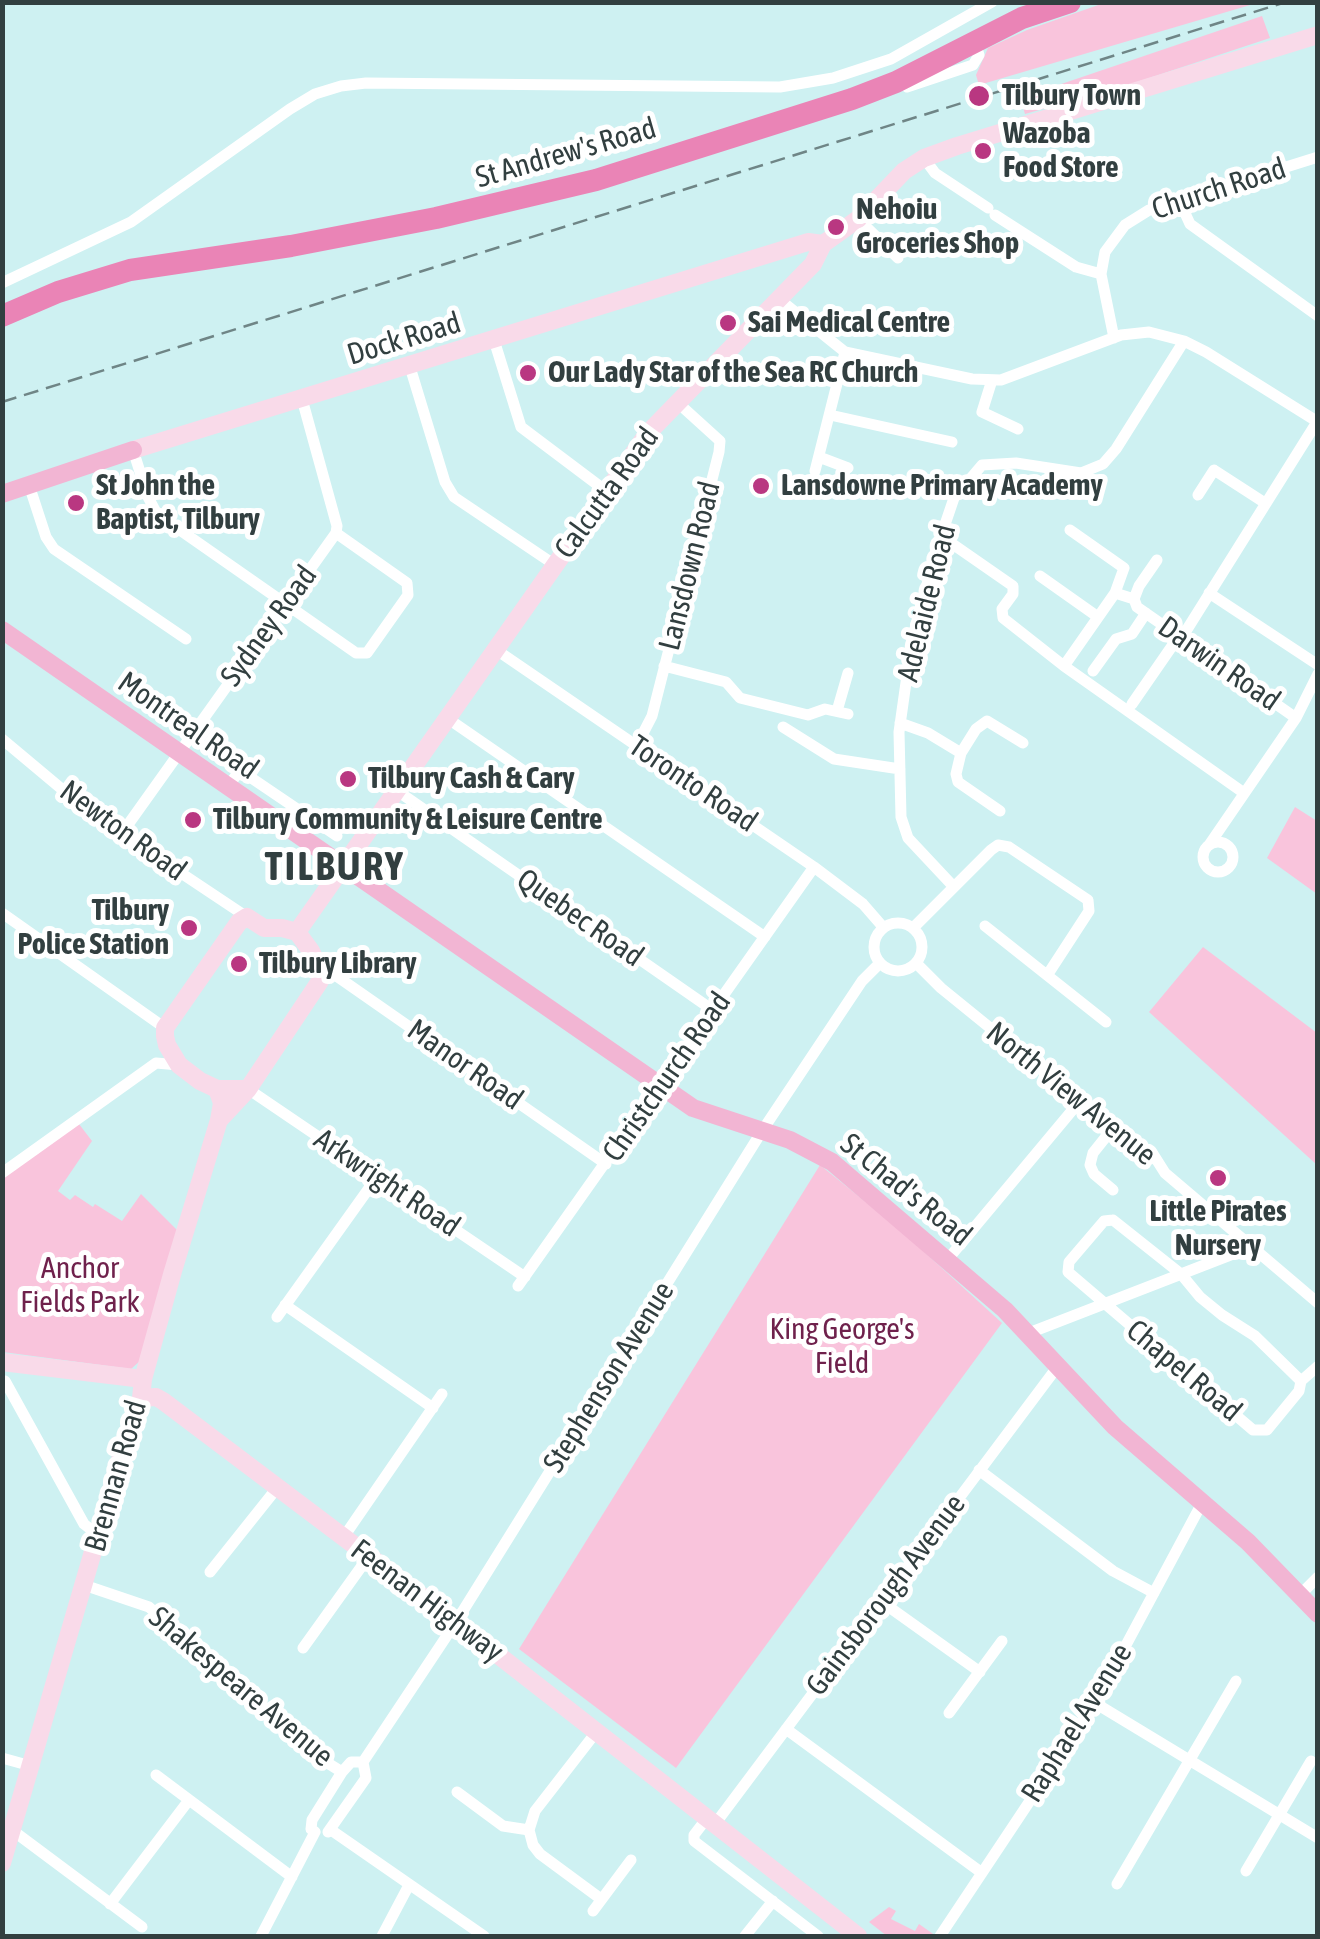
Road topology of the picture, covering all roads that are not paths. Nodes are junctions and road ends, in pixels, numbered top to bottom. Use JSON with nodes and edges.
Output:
{"nodes":[{"id":1,"x":992,"y":2,"type":"edge"},
{"id":2,"x":1070,"y":2,"type":"edge"},
{"id":3,"x":1318,"y":35,"type":"edge"},
{"id":4,"x":1318,"y":157,"type":"edge"},
{"id":5,"x":921,"y":160,"type":"junction"},
{"id":6,"x":1178,"y":200,"type":"junction"},
{"id":7,"x":858,"y":218,"type":"junction"},
{"id":8,"x":823,"y":244,"type":"junction"},
{"id":9,"x":898,"y":258,"type":"dead end"},
{"id":10,"x":1101,"y":274,"type":"junction"},
{"id":11,"x":2,"y":284,"type":"edge"},
{"id":12,"x":779,"y":299,"type":"junction"},
{"id":13,"x":2,"y":316,"type":"edge"},
{"id":14,"x":1318,"y":316,"type":"edge"},
{"id":15,"x":1114,"y":338,"type":"junction"},
{"id":16,"x":494,"y":340,"type":"junction"},
{"id":17,"x":1184,"y":341,"type":"junction"},
{"id":18,"x":846,"y":352,"type":"junction"},
{"id":19,"x":410,"y":367,"type":"junction"},
{"id":20,"x":992,"y":380,"type":"junction"},
{"id":21,"x":302,"y":399,"type":"junction"},
{"id":22,"x":677,"y":402,"type":"junction"},
{"id":23,"x":830,"y":415,"type":"junction"},
{"id":24,"x":1317,"y":422,"type":"edge"},
{"id":25,"x":1018,"y":429,"type":"dead end"},
{"id":26,"x":952,"y":442,"type":"dead end"},
{"id":27,"x":133,"y":450,"type":"junction"},
{"id":28,"x":819,"y":457,"type":"junction"},
{"id":29,"x":848,"y":468,"type":"dead end"},
{"id":30,"x":816,"y":470,"type":"dead end"},
{"id":31,"x":29,"y":485,"type":"junction"},
{"id":32,"x":606,"y":491,"type":"junction"},
{"id":33,"x":2,"y":494,"type":"edge"},
{"id":34,"x":1198,"y":494,"type":"dead end"},
{"id":35,"x":1264,"y":503,"type":"junction"},
{"id":36,"x":1070,"y":530,"type":"dead end"},
{"id":37,"x":336,"y":533,"type":"junction"},
{"id":38,"x":941,"y":536,"type":"junction"},
{"id":39,"x":1157,"y":560,"type":"dead end"},
{"id":40,"x":555,"y":564,"type":"junction"},
{"id":41,"x":1040,"y":576,"type":"dead end"},
{"id":42,"x":1114,"y":593,"type":"junction"},
{"id":43,"x":1209,"y":593,"type":"junction"},
{"id":44,"x":1134,"y":599,"type":"junction"},
{"id":45,"x":285,"y":603,"type":"junction"},
{"id":46,"x":1146,"y":612,"type":"junction"},
{"id":47,"x":1098,"y":617,"type":"junction"},
{"id":48,"x":2,"y":630,"type":"edge"},
{"id":49,"x":1182,"y":633,"type":"junction"},
{"id":50,"x":186,"y":639,"type":"dead end"},
{"id":51,"x":495,"y":648,"type":"junction"},
{"id":52,"x":1318,"y":665,"type":"edge"},
{"id":53,"x":664,"y":666,"type":"junction"},
{"id":54,"x":1064,"y":666,"type":"junction"},
{"id":55,"x":1094,"y":671,"type":"dead end"},
{"id":56,"x":848,"y":673,"type":"dead end"},
{"id":57,"x":1318,"y":674,"type":"edge"},
{"id":58,"x":1132,"y":704,"type":"dead end"},
{"id":59,"x":447,"y":718,"type":"junction"},
{"id":60,"x":1296,"y":718,"type":"junction"},
{"id":61,"x":900,"y":724,"type":"junction"},
{"id":62,"x":783,"y":728,"type":"dead end"},
{"id":63,"x":2,"y":739,"type":"edge"},
{"id":64,"x":1023,"y":744,"type":"dead end"},
{"id":65,"x":638,"y":745,"type":"junction"},
{"id":66,"x":179,"y":753,"type":"junction"},
{"id":67,"x":961,"y":753,"type":"junction"},
{"id":68,"x":900,"y":769,"type":"junction"},
{"id":69,"x":228,"y":787,"type":"junction"},
{"id":70,"x":396,"y":790,"type":"junction"},
{"id":71,"x":1244,"y":793,"type":"junction"},
{"id":72,"x":1000,"y":811,"type":"dead end"},
{"id":73,"x":122,"y":833,"type":"junction"},
{"id":74,"x":337,"y":836,"type":"dead end"},
{"id":75,"x":1209,"y":845,"type":"dead end"},
{"id":76,"x":344,"y":866,"type":"junction"},
{"id":77,"x":814,"y":867,"type":"junction"},
{"id":78,"x":953,"y":886,"type":"junction"},
{"id":79,"x":2,"y":913,"type":"edge"},
{"id":80,"x":246,"y":918,"type":"junction"},
{"id":81,"x":985,"y":926,"type":"dead end"},
{"id":82,"x":883,"y":928,"type":"junction"},
{"id":83,"x":914,"y":928,"type":"junction"},
{"id":84,"x":297,"y":932,"type":"junction"},
{"id":85,"x":765,"y":938,"type":"junction"},
{"id":86,"x":880,"y":963,"type":"junction"},
{"id":87,"x":916,"y":963,"type":"junction"},
{"id":88,"x":321,"y":972,"type":"junction"},
{"id":89,"x":1048,"y":974,"type":"junction"},
{"id":90,"x":714,"y":1011,"type":"junction"},
{"id":91,"x":1106,"y":1022,"type":"dead end"},
{"id":92,"x":165,"y":1034,"type":"junction"},
{"id":93,"x":156,"y":1062,"type":"junction"},
{"id":94,"x":179,"y":1065,"type":"junction"},
{"id":95,"x":661,"y":1086,"type":"junction"},
{"id":96,"x":216,"y":1089,"type":"junction"},
{"id":97,"x":248,"y":1089,"type":"junction"},
{"id":98,"x":1080,"y":1101,"type":"junction"},
{"id":99,"x":219,"y":1120,"type":"junction"},
{"id":100,"x":1114,"y":1128,"type":"junction"},
{"id":101,"x":762,"y":1131,"type":"junction"},
{"id":102,"x":606,"y":1164,"type":"junction"},
{"id":103,"x":2,"y":1172,"type":"edge"},
{"id":104,"x":377,"y":1177,"type":"junction"},
{"id":105,"x":1113,"y":1190,"type":"dead end"},
{"id":106,"x":1251,"y":1247,"type":"junction"},
{"id":107,"x":948,"y":1259,"type":"junction"},
{"id":108,"x":1181,"y":1274,"type":"junction"},
{"id":109,"x":522,"y":1282,"type":"joint"},
{"id":110,"x":1104,"y":1302,"type":"junction"},
{"id":111,"x":1318,"y":1303,"type":"edge"},
{"id":112,"x":285,"y":1304,"type":"junction"},
{"id":113,"x":276,"y":1316,"type":"dead end"},
{"id":114,"x":1029,"y":1333,"type":"junction"},
{"id":115,"x":1058,"y":1366,"type":"junction"},
{"id":116,"x":1318,"y":1366,"type":"edge"},
{"id":117,"x":4,"y":1371,"type":"edge"},
{"id":118,"x":1302,"y":1380,"type":"junction"},
{"id":119,"x":142,"y":1388,"type":"junction"},
{"id":120,"x":442,"y":1394,"type":"dead end"},
{"id":121,"x":433,"y":1408,"type":"junction"},
{"id":122,"x":979,"y":1470,"type":"junction"},
{"id":123,"x":278,"y":1488,"type":"junction"},
{"id":124,"x":1202,"y":1503,"type":"junction"},
{"id":125,"x":98,"y":1534,"type":"junction"},
{"id":126,"x":344,"y":1538,"type":"junction"},
{"id":127,"x":369,"y":1556,"type":"junction"},
{"id":128,"x":210,"y":1572,"type":"dead end"},
{"id":129,"x":1318,"y":1577,"type":"edge"},
{"id":130,"x":84,"y":1585,"type":"junction"},
{"id":131,"x":1154,"y":1594,"type":"junction"},
{"id":132,"x":1300,"y":1595,"type":"junction"},
{"id":133,"x":882,"y":1602,"type":"junction"},
{"id":134,"x":1318,"y":1614,"type":"edge"},
{"id":135,"x":456,"y":1622,"type":"junction"},
{"id":136,"x":1002,"y":1642,"type":"dead end"},
{"id":137,"x":302,"y":1648,"type":"dead end"},
{"id":138,"x":980,"y":1672,"type":"junction"},
{"id":139,"x":1236,"y":1681,"type":"dead end"},
{"id":140,"x":1095,"y":1703,"type":"junction"},
{"id":141,"x":949,"y":1712,"type":"dead end"},
{"id":142,"x":786,"y":1728,"type":"junction"},
{"id":143,"x":597,"y":1731,"type":"junction"},
{"id":144,"x":2,"y":1758,"type":"edge"},
{"id":145,"x":1189,"y":1760,"type":"junction"},
{"id":146,"x":1312,"y":1761,"type":"dead end"},
{"id":147,"x":362,"y":1762,"type":"junction"},
{"id":148,"x":31,"y":1766,"type":"junction"},
{"id":149,"x":342,"y":1772,"type":"junction"},
{"id":150,"x":156,"y":1775,"type":"dead end"},
{"id":151,"x":457,"y":1792,"type":"dead end"},
{"id":152,"x":189,"y":1800,"type":"junction"},
{"id":153,"x":1280,"y":1815,"type":"junction"},
{"id":154,"x":711,"y":1821,"type":"junction"},
{"id":155,"x":12,"y":1830,"type":"junction"},
{"id":156,"x":331,"y":1830,"type":"junction"},
{"id":157,"x":530,"y":1830,"type":"junction"},
{"id":158,"x":315,"y":1832,"type":"junction"},
{"id":159,"x":1318,"y":1838,"type":"edge"},
{"id":160,"x":631,"y":1860,"type":"dead end"},
{"id":161,"x":2,"y":1863,"type":"edge"},
{"id":162,"x":1246,"y":1870,"type":"dead end"},
{"id":163,"x":982,"y":1874,"type":"junction"},
{"id":164,"x":292,"y":1877,"type":"junction"},
{"id":165,"x":1117,"y":1884,"type":"dead end"},
{"id":166,"x":409,"y":1885,"type":"junction"},
{"id":167,"x":773,"y":1901,"type":"junction"},
{"id":168,"x":110,"y":1904,"type":"junction"},
{"id":169,"x":142,"y":1927,"type":"dead end"},
{"id":170,"x":261,"y":1936,"type":"edge"},
{"id":171,"x":382,"y":1936,"type":"edge"},
{"id":172,"x":484,"y":1936,"type":"edge"},
{"id":173,"x":745,"y":1936,"type":"edge"},
{"id":174,"x":818,"y":1936,"type":"edge"},
{"id":175,"x":858,"y":1936,"type":"edge"},
{"id":176,"x":940,"y":1936,"type":"edge"}],
"edges":[{"from":1,"to":11,"type":"street"},
{"from":2,"to":13,"type":"highway","name":"St Andrew's Road"},
{"from":3,"to":5,"type":"street"},
{"from":4,"to":6,"type":"street","name":"Church Road"},
{"from":5,"to":7,"type":"street","name":"Calcutta Road"},
{"from":5,"to":10,"type":"street"},
{"from":6,"to":10,"type":"street","name":"Church Road"},
{"from":6,"to":14,"type":"street"},
{"from":7,"to":8,"type":"street","name":"Calcutta Road"},
{"from":7,"to":9,"type":"street"},
{"from":8,"to":12,"type":"street","name":"Calcutta Road"},
{"from":8,"to":16,"type":"street","name":"Dock Road"},
{"from":10,"to":15,"type":"street"},
{"from":12,"to":18,"type":"street"},
{"from":12,"to":22,"type":"street","name":"Calcutta Road"},
{"from":15,"to":17,"type":"street"},
{"from":15,"to":20,"type":"street"},
{"from":16,"to":19,"type":"street","name":"Dock Road"},
{"from":16,"to":32,"type":"street"},
{"from":17,"to":24,"type":"street"},
{"from":17,"to":38,"type":"street","name":"Adelaide Road"},
{"from":18,"to":20,"type":"street"},
{"from":18,"to":23,"type":"street"},
{"from":19,"to":21,"type":"street","name":"Dock Road"},
{"from":19,"to":40,"type":"street"},
{"from":20,"to":25,"type":"street"},
{"from":21,"to":27,"type":"street","name":"Dock Road"},
{"from":21,"to":37,"type":"street","name":"Sydney Road"},
{"from":22,"to":32,"type":"street","name":"Calcutta Road"},
{"from":22,"to":53,"type":"street","name":"Lansdown Road"},
{"from":23,"to":26,"type":"street"},
{"from":23,"to":28,"type":"street"},
{"from":24,"to":35,"type":"street"},
{"from":27,"to":31,"type":"main road","name":"Dock Road"},
{"from":27,"to":45,"type":"street"},
{"from":28,"to":29,"type":"street"},
{"from":28,"to":30,"type":"street"},
{"from":31,"to":33,"type":"main road","name":"Dock Road"},
{"from":31,"to":50,"type":"street"},
{"from":32,"to":40,"type":"street","name":"Calcutta Road"},
{"from":34,"to":35,"type":"street"},
{"from":35,"to":43,"type":"street"},
{"from":36,"to":42,"type":"street"},
{"from":37,"to":45,"type":"street","name":"Sydney Road"},
{"from":37,"to":45,"type":"street"},
{"from":38,"to":54,"type":"street"},
{"from":38,"to":61,"type":"street","name":"Adelaide Road"},
{"from":39,"to":44,"type":"street","name":"Darwin Road"},
{"from":40,"to":51,"type":"street","name":"Calcutta Road"},
{"from":41,"to":47,"type":"street"},
{"from":42,"to":44,"type":"street"},
{"from":42,"to":47,"type":"street"},
{"from":43,"to":49,"type":"street"},
{"from":43,"to":52,"type":"street"},
{"from":44,"to":46,"type":"street","name":"Darwin Road"},
{"from":45,"to":66,"type":"street","name":"Sydney Road"},
{"from":46,"to":49,"type":"street","name":"Darwin Road"},
{"from":46,"to":55,"type":"street"},
{"from":47,"to":54,"type":"street"},
{"from":48,"to":66,"type":"main road","name":"Montreal Road"},
{"from":49,"to":58,"type":"street"},
{"from":49,"to":60,"type":"street","name":"Darwin Road"},
{"from":51,"to":59,"type":"street","name":"Calcutta Road"},
{"from":51,"to":65,"type":"street","name":"Toronto Road"},
{"from":53,"to":56,"type":"street"},
{"from":53,"to":65,"type":"street","name":"Lansdown Road"},
{"from":54,"to":71,"type":"street"},
{"from":57,"to":60,"type":"street"},
{"from":59,"to":70,"type":"street","name":"Calcutta Road"},
{"from":59,"to":85,"type":"street"},
{"from":60,"to":71,"type":"street"},
{"from":61,"to":67,"type":"street"},
{"from":61,"to":68,"type":"street","name":"Adelaide Road"},
{"from":62,"to":68,"type":"street"},
{"from":63,"to":73,"type":"street","name":"Newton Road"},
{"from":64,"to":67,"type":"street"},
{"from":65,"to":77,"type":"street","name":"Toronto Road"},
{"from":66,"to":69,"type":"main road","name":"Montreal Road"},
{"from":66,"to":73,"type":"street","name":"Sydney Road"},
{"from":67,"to":72,"type":"street"},
{"from":68,"to":78,"type":"street","name":"Adelaide Road"},
{"from":69,"to":74,"type":"street"},
{"from":69,"to":76,"type":"main road","name":"Montreal Road"},
{"from":70,"to":76,"type":"street","name":"Calcutta Road"},
{"from":70,"to":90,"type":"street","name":"Quebec Road"},
{"from":71,"to":75,"type":"street"},
{"from":73,"to":80,"type":"street","name":"Newton Road"},
{"from":76,"to":84,"type":"street"},
{"from":76,"to":95,"type":"main road","name":"St Chad's Road"},
{"from":77,"to":82,"type":"street","name":"Toronto Road"},
{"from":77,"to":85,"type":"street","name":"Christchurch Road"},
{"from":78,"to":83,"type":"street"},
{"from":78,"to":89,"type":"street"},
{"from":79,"to":92,"type":"street"},
{"from":80,"to":84,"type":"street"},
{"from":80,"to":92,"type":"street"},
{"from":81,"to":89,"type":"street"},
{"from":82,"to":83,"type":"street"},
{"from":82,"to":86,"type":"street"},
{"from":83,"to":87,"type":"street"},
{"from":84,"to":88,"type":"street"},
{"from":85,"to":90,"type":"street","name":"Christchurch Road"},
{"from":86,"to":87,"type":"street"},
{"from":86,"to":101,"type":"street","name":"Stephenson Avenue"},
{"from":87,"to":98,"type":"street","name":"North View Avenue"},
{"from":88,"to":97,"type":"street"},
{"from":88,"to":102,"type":"street","name":"Manor Road"},
{"from":89,"to":91,"type":"street"},
{"from":90,"to":95,"type":"street","name":"Christchurch Road"},
{"from":92,"to":93,"type":"street"},
{"from":92,"to":94,"type":"street"},
{"from":93,"to":94,"type":"street"},
{"from":93,"to":103,"type":"street"},
{"from":94,"to":96,"type":"street"},
{"from":95,"to":101,"type":"main road","name":"St Chad's Road"},
{"from":95,"to":102,"type":"street","name":"Christchurch Road"},
{"from":96,"to":97,"type":"street"},
{"from":96,"to":99,"type":"street","name":"Brennan Road"},
{"from":97,"to":99,"type":"street"},
{"from":97,"to":104,"type":"street","name":"Arkwright Road"},
{"from":98,"to":100,"type":"street","name":"North View Avenue"},
{"from":98,"to":107,"type":"street"},
{"from":99,"to":119,"type":"street","name":"Brennan Road"},
{"from":100,"to":105,"type":"street"},
{"from":100,"to":106,"type":"street","name":"North View Avenue"},
{"from":101,"to":107,"type":"main road","name":"St Chad's Road"},
{"from":101,"to":135,"type":"street","name":"Stephenson Avenue"},
{"from":102,"to":109,"type":"street","name":"Christchurch Road"},
{"from":104,"to":109,"type":"street","name":"Arkwright Road"},
{"from":104,"to":112,"type":"street"},
{"from":106,"to":108,"type":"street"},
{"from":106,"to":111,"type":"street","name":"North View Avenue"},
{"from":107,"to":114,"type":"main road","name":"St Chad's Road"},
{"from":108,"to":110,"type":"street"},
{"from":108,"to":110,"type":"street"},
{"from":108,"to":118,"type":"street"},
{"from":110,"to":114,"type":"street"},
{"from":110,"to":118,"type":"street","name":"Chapel Road"},
{"from":112,"to":113,"type":"street"},
{"from":112,"to":121,"type":"street"},
{"from":114,"to":115,"type":"main road","name":"St Chad's Road"},
{"from":115,"to":122,"type":"street","name":"Gainsborough Avenue"},
{"from":115,"to":124,"type":"main road","name":"St Chad's Road"},
{"from":116,"to":118,"type":"street"},
{"from":117,"to":119,"type":"street","name":"Feenan Highway"},
{"from":117,"to":125,"type":"street"},
{"from":119,"to":123,"type":"street","name":"Feenan Highway"},
{"from":119,"to":125,"type":"street","name":"Brennan Road"},
{"from":120,"to":121,"type":"street"},
{"from":121,"to":126,"type":"street"},
{"from":122,"to":131,"type":"street"},
{"from":122,"to":133,"type":"street","name":"Gainsborough Avenue"},
{"from":123,"to":126,"type":"street","name":"Feenan Highway"},
{"from":123,"to":128,"type":"street"},
{"from":124,"to":131,"type":"street","name":"Raphael Avenue"},
{"from":124,"to":132,"type":"main road","name":"St Chad's Road"},
{"from":125,"to":130,"type":"street","name":"Brennan Road"},
{"from":126,"to":127,"type":"street","name":"Feenan Highway"},
{"from":127,"to":135,"type":"street","name":"Feenan Highway"},
{"from":127,"to":137,"type":"street"},
{"from":129,"to":132,"type":"street"},
{"from":130,"to":148,"type":"street","name":"Brennan Road"},
{"from":130,"to":149,"type":"street","name":"Shakespeare Avenue"},
{"from":131,"to":140,"type":"street","name":"Raphael Avenue"},
{"from":132,"to":134,"type":"main road","name":"St Chad's Road"},
{"from":133,"to":138,"type":"street"},
{"from":133,"to":142,"type":"street","name":"Gainsborough Avenue"},
{"from":135,"to":143,"type":"street","name":"Feenan Highway"},
{"from":135,"to":147,"type":"street","name":"Stephenson Avenue"},
{"from":136,"to":138,"type":"street"},
{"from":138,"to":141,"type":"street"},
{"from":139,"to":145,"type":"street"},
{"from":140,"to":145,"type":"street"},
{"from":140,"to":163,"type":"street","name":"Raphael Avenue"},
{"from":142,"to":154,"type":"street","name":"Gainsborough Avenue"},
{"from":142,"to":163,"type":"street"},
{"from":143,"to":154,"type":"street","name":"Feenan Highway"},
{"from":143,"to":157,"type":"street"},
{"from":144,"to":148,"type":"street"},
{"from":145,"to":153,"type":"street"},
{"from":145,"to":165,"type":"street"},
{"from":146,"to":153,"type":"street"},
{"from":147,"to":149,"type":"street"},
{"from":147,"to":156,"type":"street"},
{"from":148,"to":155,"type":"street","name":"Brennan Road"},
{"from":149,"to":158,"type":"street"},
{"from":150,"to":152,"type":"street"},
{"from":151,"to":157,"type":"street"},
{"from":152,"to":164,"type":"street"},
{"from":152,"to":168,"type":"street"},
{"from":153,"to":159,"type":"street"},
{"from":153,"to":162,"type":"street"},
{"from":154,"to":167,"type":"street"},
{"from":154,"to":175,"type":"street","name":"Feenan Highway"},
{"from":155,"to":161,"type":"street","name":"Brennan Road"},
{"from":155,"to":168,"type":"street"},
{"from":156,"to":158,"type":"street"},
{"from":156,"to":166,"type":"street"},
{"from":157,"to":160,"type":"street"},
{"from":158,"to":164,"type":"street"},
{"from":163,"to":176,"type":"street","name":"Raphael Avenue"},
{"from":164,"to":170,"type":"street"},
{"from":166,"to":171,"type":"street"},
{"from":166,"to":172,"type":"street"},
{"from":167,"to":173,"type":"street"},
{"from":167,"to":174,"type":"street"},
{"from":168,"to":169,"type":"street"}]}
